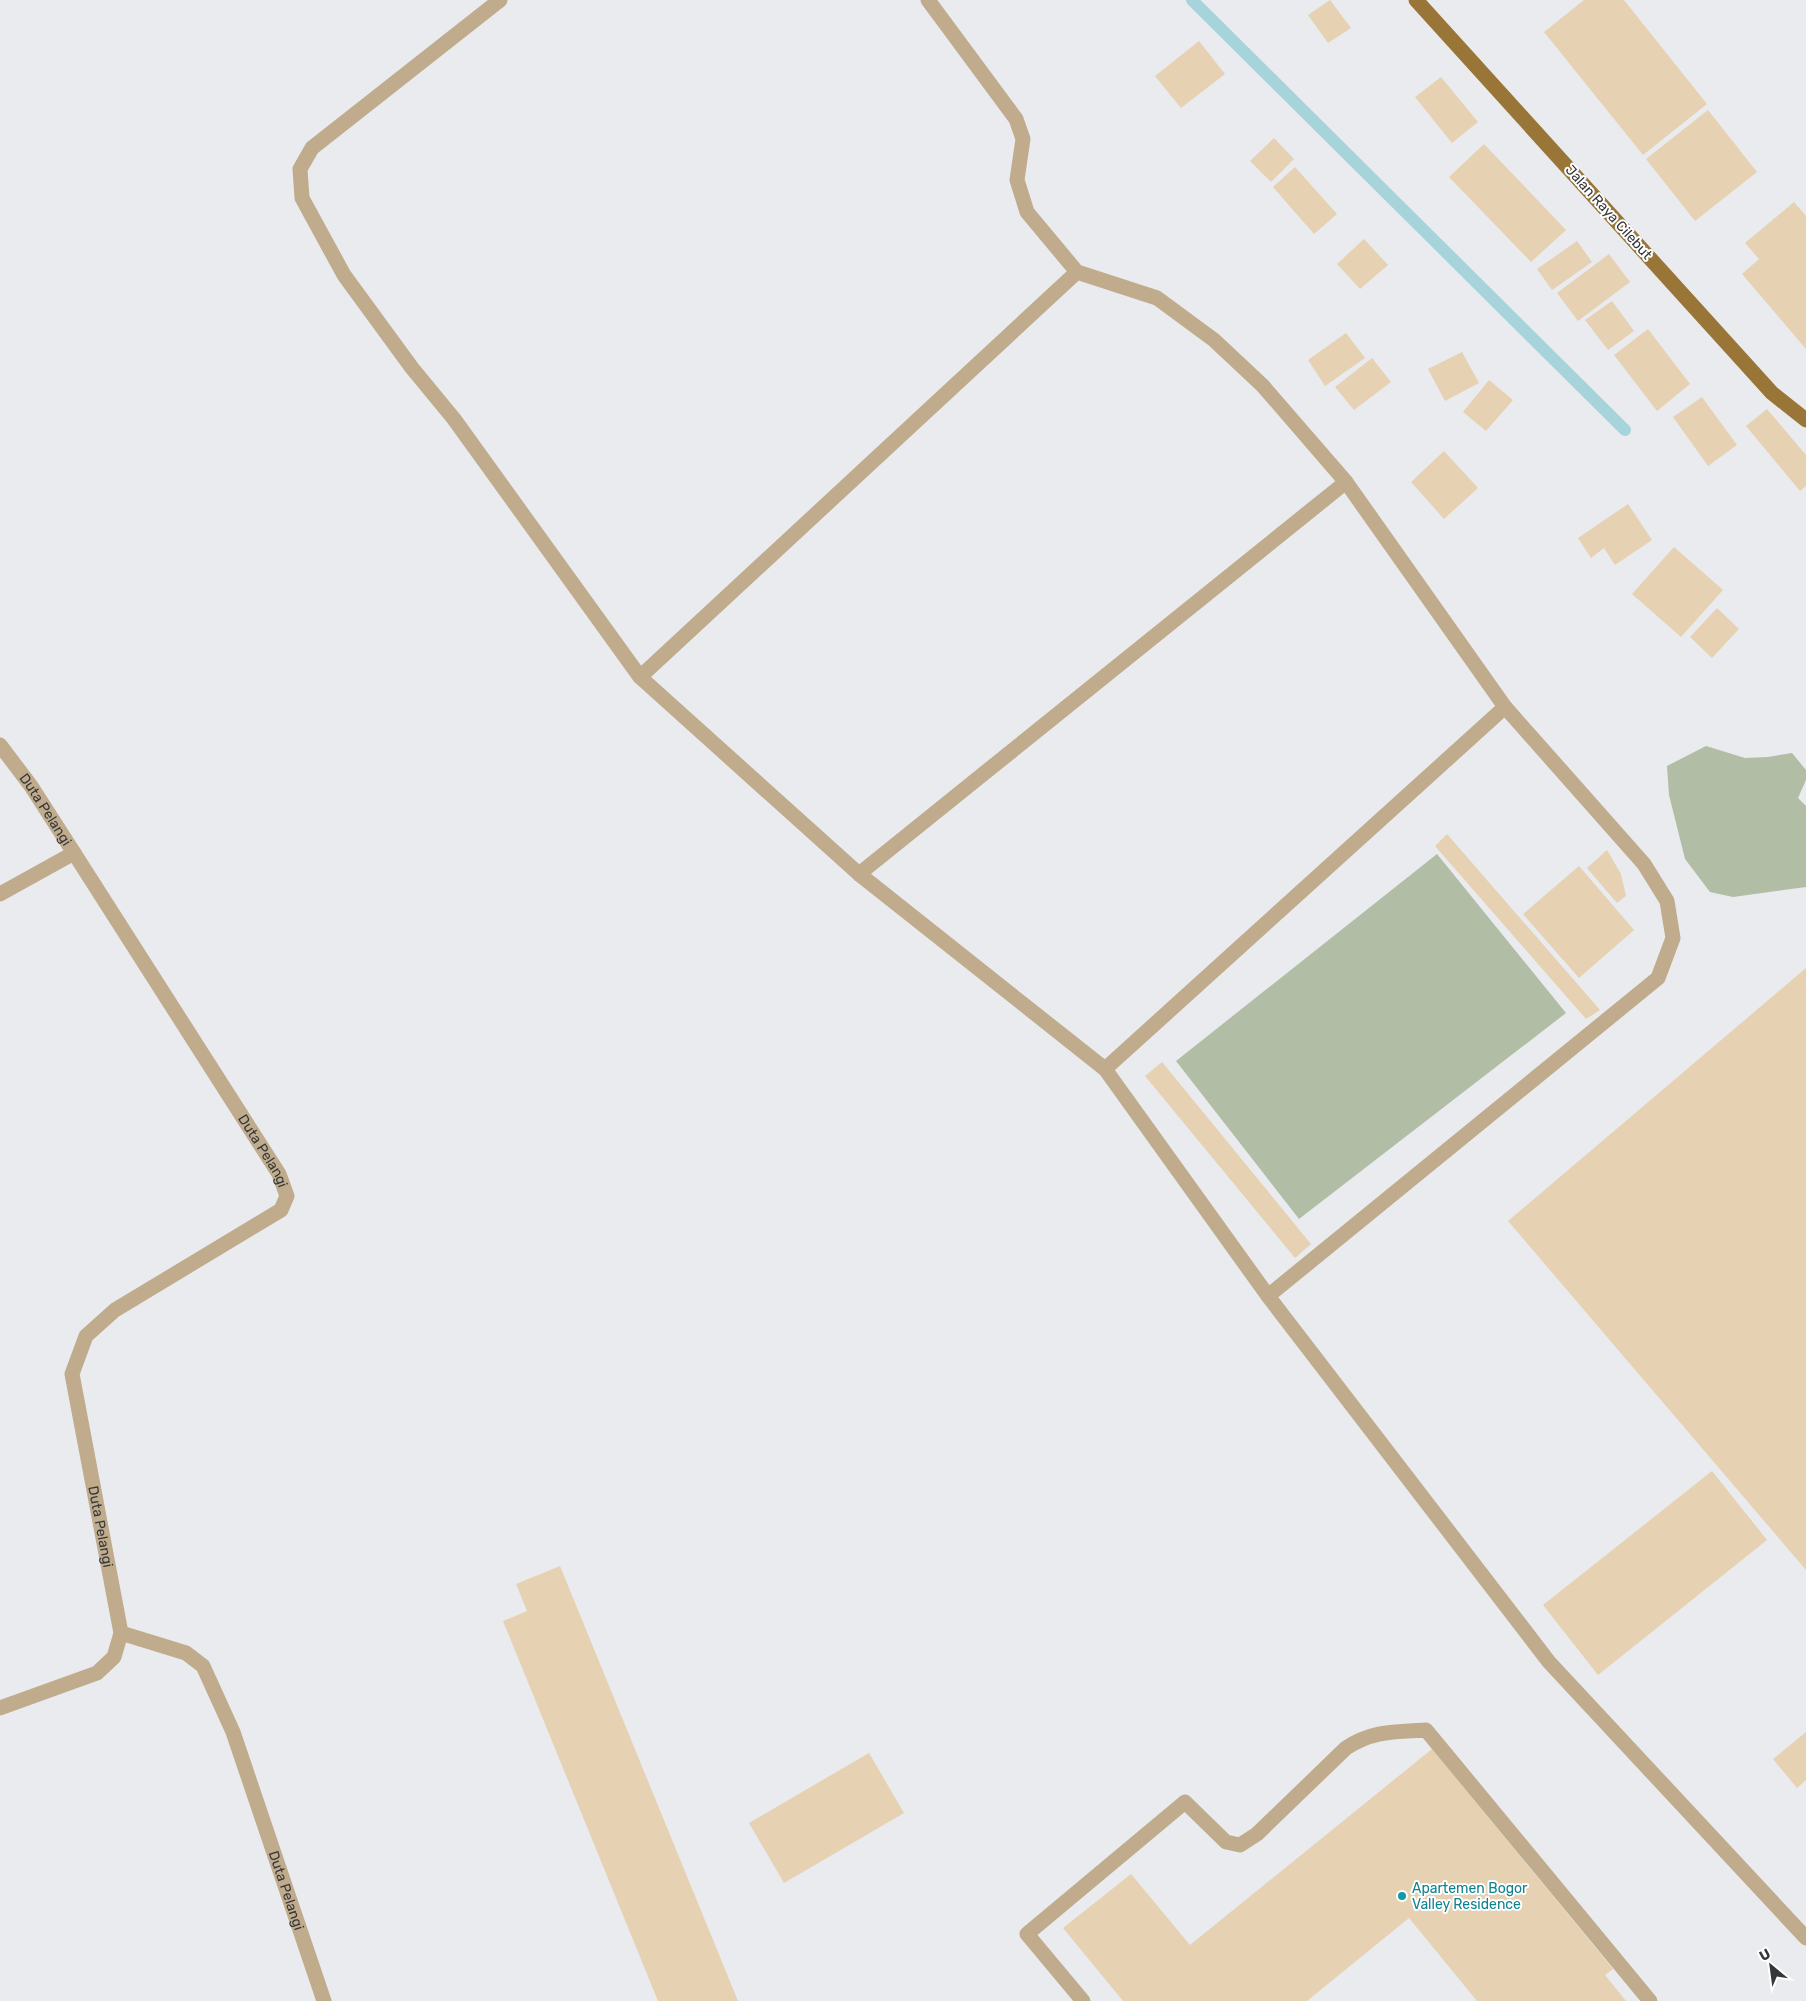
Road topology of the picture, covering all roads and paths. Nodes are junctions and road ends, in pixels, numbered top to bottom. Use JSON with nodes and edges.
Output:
{"nodes":[{"id":1,"x":500,"y":0,"type":"edge"},
{"id":2,"x":928,"y":0,"type":"edge"},
{"id":3,"x":1416,"y":0,"type":"edge"},
{"id":4,"x":1077,"y":272,"type":"junction"},
{"id":5,"x":1806,"y":420,"type":"edge"},
{"id":6,"x":1346,"y":482,"type":"junction"},
{"id":7,"x":640,"y":677,"type":"junction"},
{"id":8,"x":1505,"y":707,"type":"junction"},
{"id":9,"x":0,"y":745,"type":"edge"},
{"id":10,"x":74,"y":853,"type":"junction"},
{"id":11,"x":859,"y":874,"type":"junction"},
{"id":12,"x":0,"y":894,"type":"edge"},
{"id":13,"x":1105,"y":1069,"type":"junction"},
{"id":14,"x":1268,"y":1296,"type":"junction"},
{"id":15,"x":121,"y":1633,"type":"junction"},
{"id":16,"x":0,"y":1708,"type":"edge"},
{"id":17,"x":1806,"y":1938,"type":"edge"},
{"id":18,"x":324,"y":2001,"type":"edge"},
{"id":19,"x":1083,"y":2001,"type":"edge"},
{"id":20,"x":1650,"y":2001,"type":"edge"}],
"edges":[{"from":1,"to":7,"type":"street"},
{"from":2,"to":4,"type":"street"},
{"from":3,"to":5,"type":"main road","name":"Jalan Raya Cilebut"},
{"from":4,"to":6,"type":"street"},
{"from":4,"to":7,"type":"street"},
{"from":6,"to":8,"type":"street"},
{"from":6,"to":11,"type":"street"},
{"from":7,"to":11,"type":"street"},
{"from":8,"to":13,"type":"street"},
{"from":8,"to":14,"type":"street"},
{"from":9,"to":10,"type":"street","name":"Duta Pelangi"},
{"from":10,"to":12,"type":"street"},
{"from":10,"to":15,"type":"street","name":"Duta Pelangi"},
{"from":11,"to":13,"type":"street"},
{"from":13,"to":14,"type":"street"},
{"from":14,"to":17,"type":"street"},
{"from":15,"to":16,"type":"street","name":"Duta Pelangi"},
{"from":15,"to":18,"type":"street","name":"Duta Pelangi"},
{"from":19,"to":20,"type":"street"}]}
